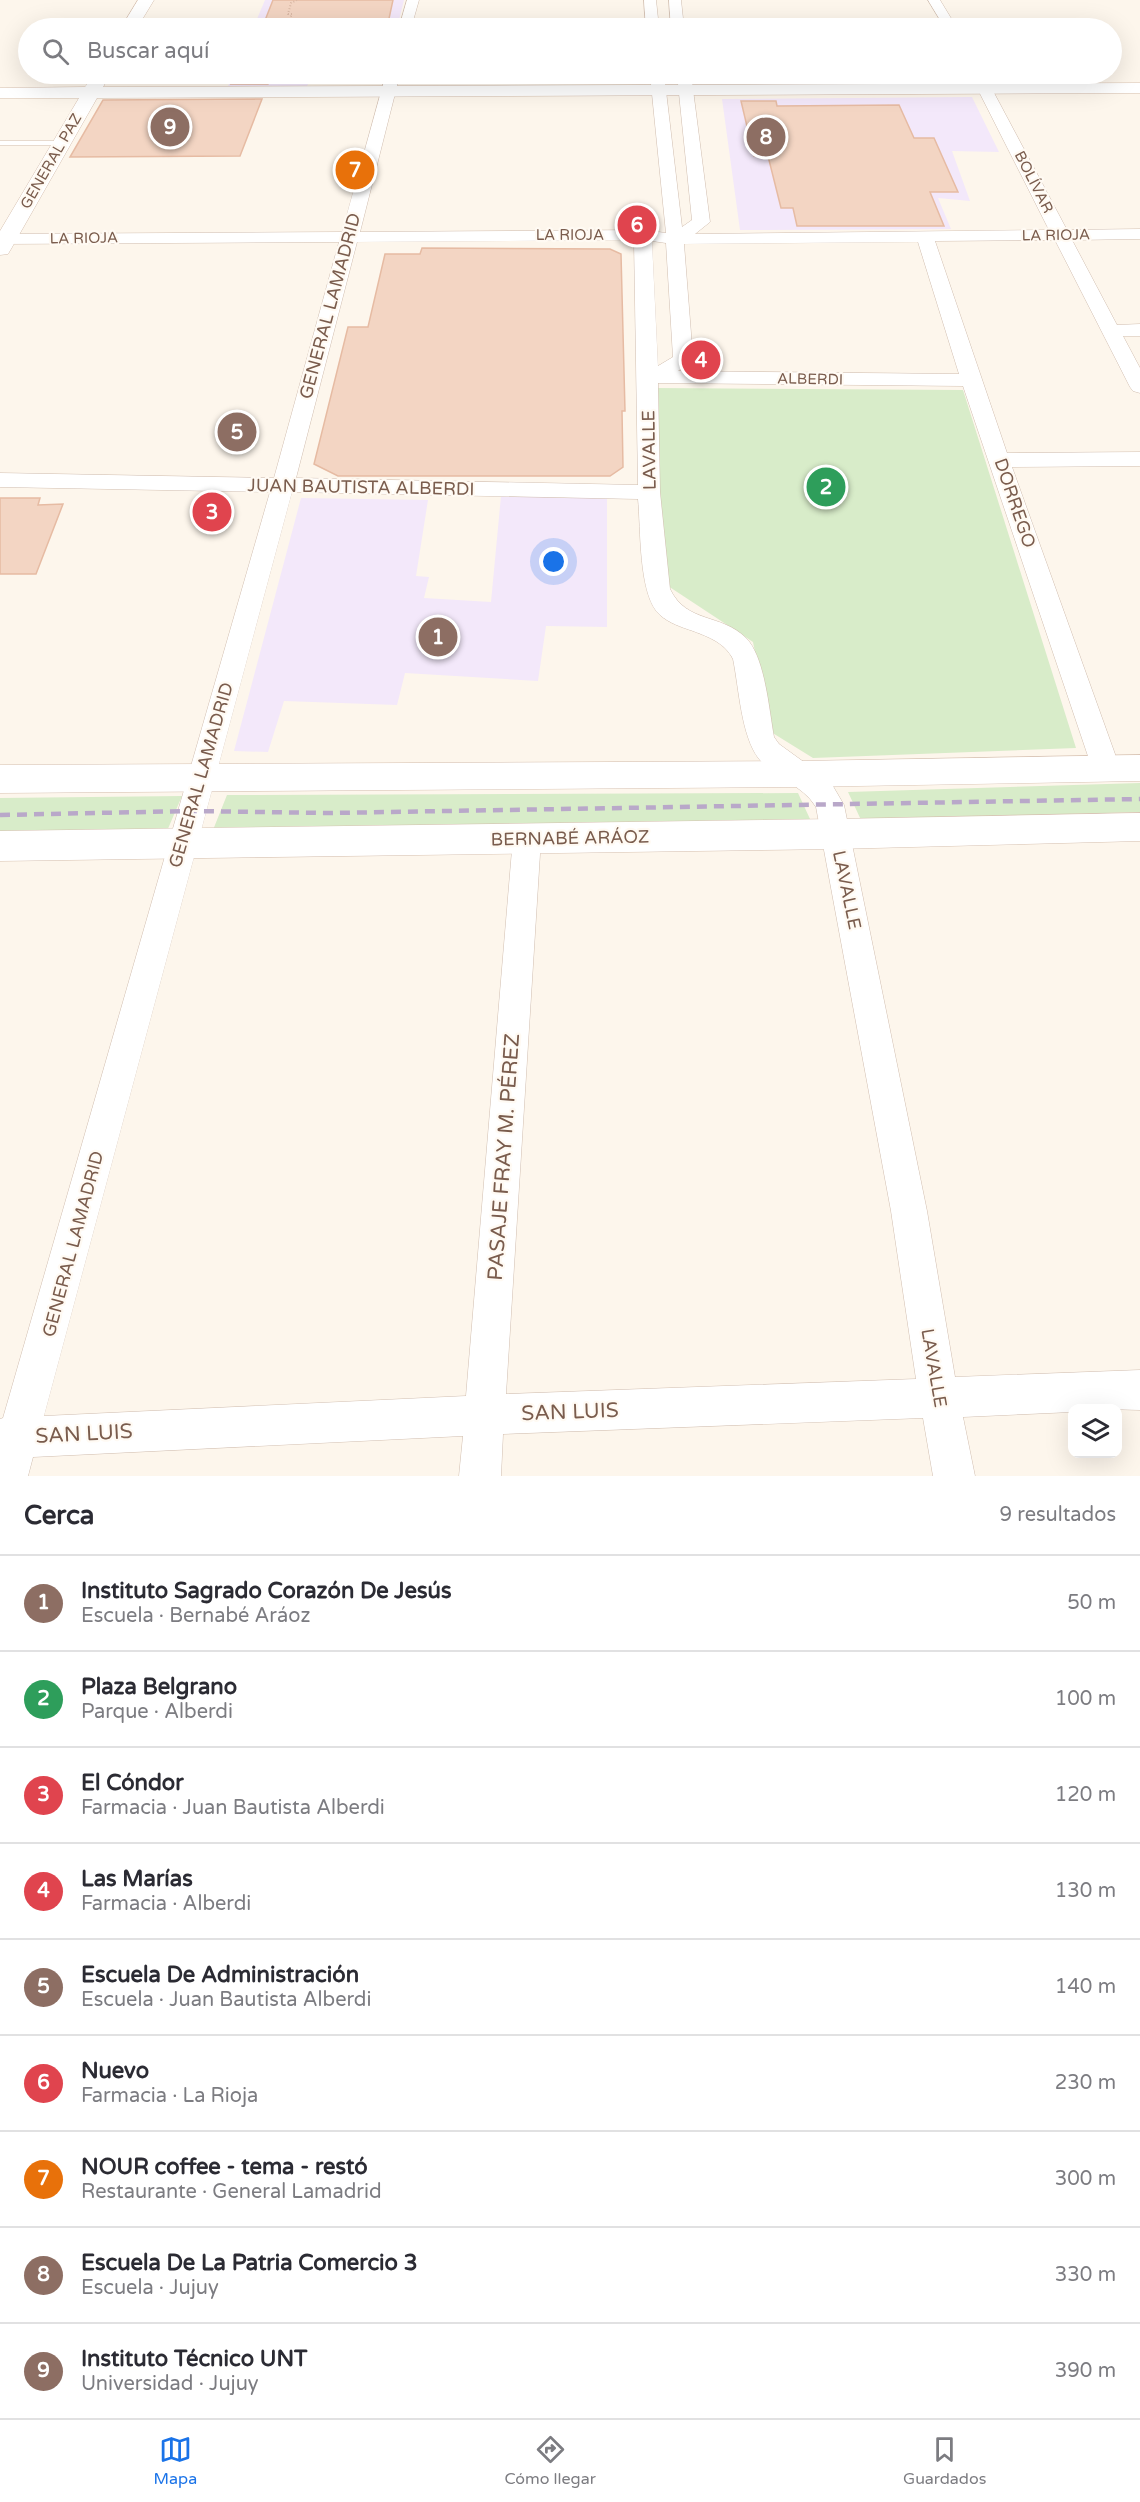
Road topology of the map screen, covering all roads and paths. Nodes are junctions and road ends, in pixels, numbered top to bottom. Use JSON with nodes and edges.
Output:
{"nodes":[{"id":1,"x":146,"y":0,"type":"edge"},
{"id":2,"x":297,"y":0,"type":"edge"},
{"id":3,"x":413,"y":0,"type":"edge"},
{"id":4,"x":650,"y":0,"type":"edge"},
{"id":5,"x":675,"y":0,"type":"edge"},
{"id":6,"x":934,"y":0,"type":"edge"},
{"id":7,"x":135,"y":18,"type":"edge"},
{"id":8,"x":290,"y":18,"type":"edge"},
{"id":9,"x":408,"y":18,"type":"edge"},
{"id":10,"x":652,"y":18,"type":"edge"},
{"id":11,"x":677,"y":18,"type":"edge"},
{"id":12,"x":945,"y":18,"type":"edge"},
{"id":13,"x":96,"y":84,"type":"edge"},
{"id":14,"x":336,"y":84,"type":"edge"},
{"id":15,"x":390,"y":84,"type":"edge"},
{"id":16,"x":658,"y":84,"type":"edge"},
{"id":17,"x":685,"y":84,"type":"edge"},
{"id":18,"x":984,"y":84,"type":"edge"},
{"id":19,"x":1050,"y":84,"type":"edge"},
{"id":20,"x":1140,"y":88,"type":"edge"},
{"id":21,"x":0,"y":93,"type":"edge"},
{"id":22,"x":91,"y":93,"type":"junction"},
{"id":23,"x":0,"y":143,"type":"edge"},
{"id":24,"x":62,"y":143,"type":"junction"},
{"id":25,"x":1140,"y":234,"type":"edge"},
{"id":26,"x":349,"y":235,"type":"junction"},
{"id":27,"x":643,"y":235,"type":"junction"},
{"id":28,"x":1060,"y":235,"type":"junction"},
{"id":29,"x":925,"y":237,"type":"junction"},
{"id":30,"x":675,"y":239,"type":"junction"},
{"id":31,"x":2,"y":242,"type":"edge"},
{"id":32,"x":1140,"y":330,"type":"edge"},
{"id":33,"x":1109,"y":331,"type":"junction"},
{"id":34,"x":648,"y":377,"type":"junction"},
{"id":35,"x":971,"y":380,"type":"junction"},
{"id":36,"x":1140,"y":387,"type":"edge"},
{"id":37,"x":1140,"y":459,"type":"edge"},
{"id":38,"x":1000,"y":460,"type":"junction"},
{"id":39,"x":0,"y":480,"type":"edge"},
{"id":40,"x":283,"y":486,"type":"junction"},
{"id":41,"x":649,"y":492,"type":"junction"},
{"id":42,"x":1106,"y":768,"type":"junction"},
{"id":43,"x":1140,"y":768,"type":"edge"},
{"id":44,"x":800,"y":774,"type":"junction"},
{"id":45,"x":201,"y":776,"type":"junction"},
{"id":46,"x":0,"y":779,"type":"edge"},
{"id":47,"x":1140,"y":827,"type":"edge"},
{"id":48,"x":836,"y":834,"type":"junction"},
{"id":49,"x":526,"y":838,"type":"junction"},
{"id":50,"x":183,"y":842,"type":"junction"},
{"id":51,"x":0,"y":846,"type":"edge"},
{"id":52,"x":1140,"y":1390,"type":"edge"},
{"id":53,"x":939,"y":1397,"type":"junction"},
{"id":54,"x":485,"y":1415,"type":"junction"},
{"id":55,"x":10,"y":1438,"type":"edge"},
{"id":56,"x":7,"y":1476,"type":"edge"},
{"id":57,"x":480,"y":1476,"type":"edge"},
{"id":58,"x":954,"y":1476,"type":"edge"}],
"edges":[{"from":1,"to":7,"type":"street"},
{"from":2,"to":8,"type":"path"},
{"from":3,"to":9,"type":"street"},
{"from":4,"to":10,"type":"street"},
{"from":5,"to":11,"type":"street"},
{"from":6,"to":12,"type":"street"},
{"from":13,"to":22,"type":"street","name":"GENERAL PAZ"},
{"from":14,"to":22,"type":"street"},
{"from":15,"to":26,"type":"street","name":"GENERAL LAMADRID"},
{"from":16,"to":30,"type":"street"},
{"from":17,"to":30,"type":"street"},
{"from":18,"to":28,"type":"street","name":"BOLÍVAR"},
{"from":19,"to":20,"type":"street"},
{"from":21,"to":22,"type":"street"},
{"from":22,"to":24,"type":"street","name":"GENERAL PAZ"},
{"from":23,"to":24,"type":"lane"},
{"from":24,"to":31,"type":"street","name":"GENERAL PAZ"},
{"from":25,"to":28,"type":"street","name":"LA RIOJA"},
{"from":26,"to":27,"type":"street","name":"LA RIOJA"},
{"from":26,"to":31,"type":"street","name":"LA RIOJA"},
{"from":26,"to":40,"type":"street","name":"GENERAL LAMADRID"},
{"from":27,"to":30,"type":"street","name":"LA RIOJA"},
{"from":27,"to":34,"type":"street","name":"LAVALLE"},
{"from":28,"to":29,"type":"street","name":"LA RIOJA"},
{"from":28,"to":33,"type":"street","name":"BOLÍVAR"},
{"from":29,"to":30,"type":"street","name":"LA RIOJA"},
{"from":29,"to":35,"type":"street","name":"DORREGO"},
{"from":30,"to":34,"type":"street"},
{"from":32,"to":33,"type":"street"},
{"from":33,"to":36,"type":"street","name":"BOLÍVAR"},
{"from":34,"to":35,"type":"street","name":"ALBERDI"},
{"from":34,"to":41,"type":"street","name":"LAVALLE"},
{"from":35,"to":38,"type":"street","name":"DORREGO"},
{"from":37,"to":38,"type":"street"},
{"from":38,"to":42,"type":"street","name":"DORREGO"},
{"from":39,"to":40,"type":"street","name":"JUAN BAUTISTA ALBERDI"},
{"from":40,"to":41,"type":"street","name":"JUAN BAUTISTA ALBERDI"},
{"from":40,"to":45,"type":"street","name":"GENERAL LAMADRID"},
{"from":41,"to":44,"type":"street","name":"LAVALLE"},
{"from":42,"to":43,"type":"street"},
{"from":42,"to":44,"type":"street"},
{"from":44,"to":45,"type":"street"},
{"from":44,"to":48,"type":"street","name":"LAVALLE"},
{"from":45,"to":46,"type":"street"},
{"from":45,"to":50,"type":"street","name":"GENERAL LAMADRID"},
{"from":47,"to":48,"type":"street","name":"BERNABÉ ARÁOZ"},
{"from":48,"to":49,"type":"street","name":"BERNABÉ ARÁOZ"},
{"from":48,"to":53,"type":"street","name":"LAVALLE"},
{"from":49,"to":50,"type":"street","name":"BERNABÉ ARÁOZ"},
{"from":49,"to":54,"type":"street","name":"PASAJE FRAY M. PÉREZ"},
{"from":50,"to":51,"type":"street","name":"BERNABÉ ARÁOZ"},
{"from":50,"to":55,"type":"street","name":"GENERAL LAMADRID"},
{"from":52,"to":53,"type":"street","name":"SAN LUIS"},
{"from":53,"to":54,"type":"street","name":"SAN LUIS"},
{"from":53,"to":58,"type":"street","name":"LAVALLE"},
{"from":54,"to":55,"type":"street","name":"SAN LUIS"},
{"from":54,"to":57,"type":"street","name":"PASAJE FRAY M. PÉREZ"},
{"from":55,"to":56,"type":"street","name":"GENERAL LAMADRID"}]}
